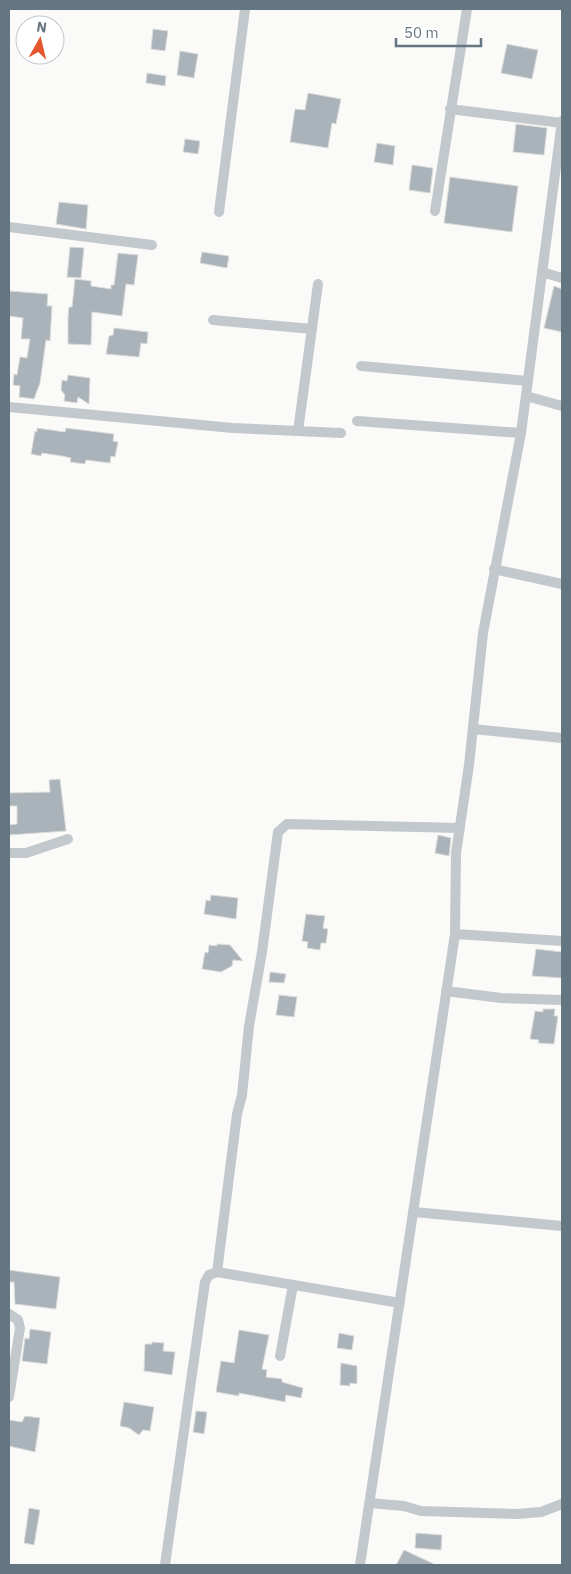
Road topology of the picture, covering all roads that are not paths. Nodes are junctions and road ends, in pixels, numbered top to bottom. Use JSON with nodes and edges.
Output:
{"nodes":[{"id":1,"x":245,"y":9,"type":"edge"},
{"id":2,"x":467,"y":9,"type":"edge"},
{"id":3,"x":450,"y":109,"type":"junction"},
{"id":4,"x":562,"y":122,"type":"edge"},
{"id":5,"x":559,"y":161,"type":"edge"},
{"id":6,"x":219,"y":212,"type":"dead end"},
{"id":7,"x":435,"y":212,"type":"dead end"},
{"id":8,"x":9,"y":227,"type":"edge"},
{"id":9,"x":152,"y":245,"type":"dead end"},
{"id":10,"x":542,"y":272,"type":"junction"},
{"id":11,"x":562,"y":278,"type":"edge"},
{"id":12,"x":318,"y":284,"type":"dead end"},
{"id":13,"x":213,"y":320,"type":"dead end"},
{"id":14,"x":312,"y":328,"type":"junction"},
{"id":15,"x":361,"y":366,"type":"dead end"},
{"id":16,"x":528,"y":381,"type":"junction"},
{"id":17,"x":526,"y":396,"type":"junction"},
{"id":18,"x":562,"y":406,"type":"edge"},
{"id":19,"x":9,"y":407,"type":"edge"},
{"id":20,"x":357,"y":421,"type":"dead end"},
{"id":21,"x":298,"y":431,"type":"junction"},
{"id":22,"x":341,"y":433,"type":"dead end"},
{"id":23,"x":521,"y":433,"type":"junction"},
{"id":24,"x":494,"y":569,"type":"junction"},
{"id":25,"x":562,"y":584,"type":"edge"},
{"id":26,"x":473,"y":729,"type":"junction"},
{"id":27,"x":562,"y":738,"type":"edge"},
{"id":28,"x":460,"y":828,"type":"junction"},
{"id":29,"x":68,"y":839,"type":"dead end"},
{"id":30,"x":9,"y":853,"type":"edge"},
{"id":31,"x":455,"y":934,"type":"junction"},
{"id":32,"x":562,"y":941,"type":"edge"},
{"id":33,"x":446,"y":991,"type":"junction"},
{"id":34,"x":562,"y":1000,"type":"edge"},
{"id":35,"x":414,"y":1212,"type":"junction"},
{"id":36,"x":562,"y":1226,"type":"edge"},
{"id":37,"x":217,"y":1272,"type":"junction"},
{"id":38,"x":293,"y":1285,"type":"junction"},
{"id":39,"x":400,"y":1303,"type":"junction"},
{"id":40,"x":9,"y":1314,"type":"edge"},
{"id":41,"x":280,"y":1356,"type":"dead end"},
{"id":42,"x":9,"y":1397,"type":"edge"},
{"id":43,"x":370,"y":1503,"type":"junction"},
{"id":44,"x":562,"y":1504,"type":"edge"},
{"id":45,"x":165,"y":1565,"type":"edge"},
{"id":46,"x":360,"y":1565,"type":"edge"}],
"edges":[{"from":1,"to":6,"type":"street"},
{"from":2,"to":3,"type":"street"},
{"from":3,"to":4,"type":"street"},
{"from":3,"to":7,"type":"street"},
{"from":4,"to":5,"type":"street"},
{"from":5,"to":10,"type":"street"},
{"from":8,"to":9,"type":"street"},
{"from":10,"to":11,"type":"street"},
{"from":10,"to":16,"type":"street"},
{"from":12,"to":14,"type":"street"},
{"from":13,"to":14,"type":"street"},
{"from":14,"to":21,"type":"street"},
{"from":15,"to":16,"type":"street"},
{"from":16,"to":17,"type":"street"},
{"from":17,"to":18,"type":"street"},
{"from":17,"to":23,"type":"street"},
{"from":19,"to":21,"type":"street"},
{"from":20,"to":23,"type":"street"},
{"from":21,"to":22,"type":"street"},
{"from":23,"to":24,"type":"street"},
{"from":24,"to":25,"type":"street"},
{"from":24,"to":26,"type":"street"},
{"from":26,"to":27,"type":"street"},
{"from":26,"to":28,"type":"street"},
{"from":28,"to":31,"type":"street"},
{"from":28,"to":37,"type":"street"},
{"from":29,"to":30,"type":"street"},
{"from":31,"to":32,"type":"street"},
{"from":31,"to":33,"type":"street"},
{"from":33,"to":34,"type":"street"},
{"from":33,"to":35,"type":"street"},
{"from":35,"to":36,"type":"street"},
{"from":35,"to":39,"type":"street"},
{"from":37,"to":38,"type":"street"},
{"from":37,"to":45,"type":"street"},
{"from":38,"to":39,"type":"street"},
{"from":38,"to":41,"type":"street"},
{"from":39,"to":43,"type":"street"},
{"from":40,"to":42,"type":"street"},
{"from":43,"to":44,"type":"street"},
{"from":43,"to":46,"type":"street"}]}
